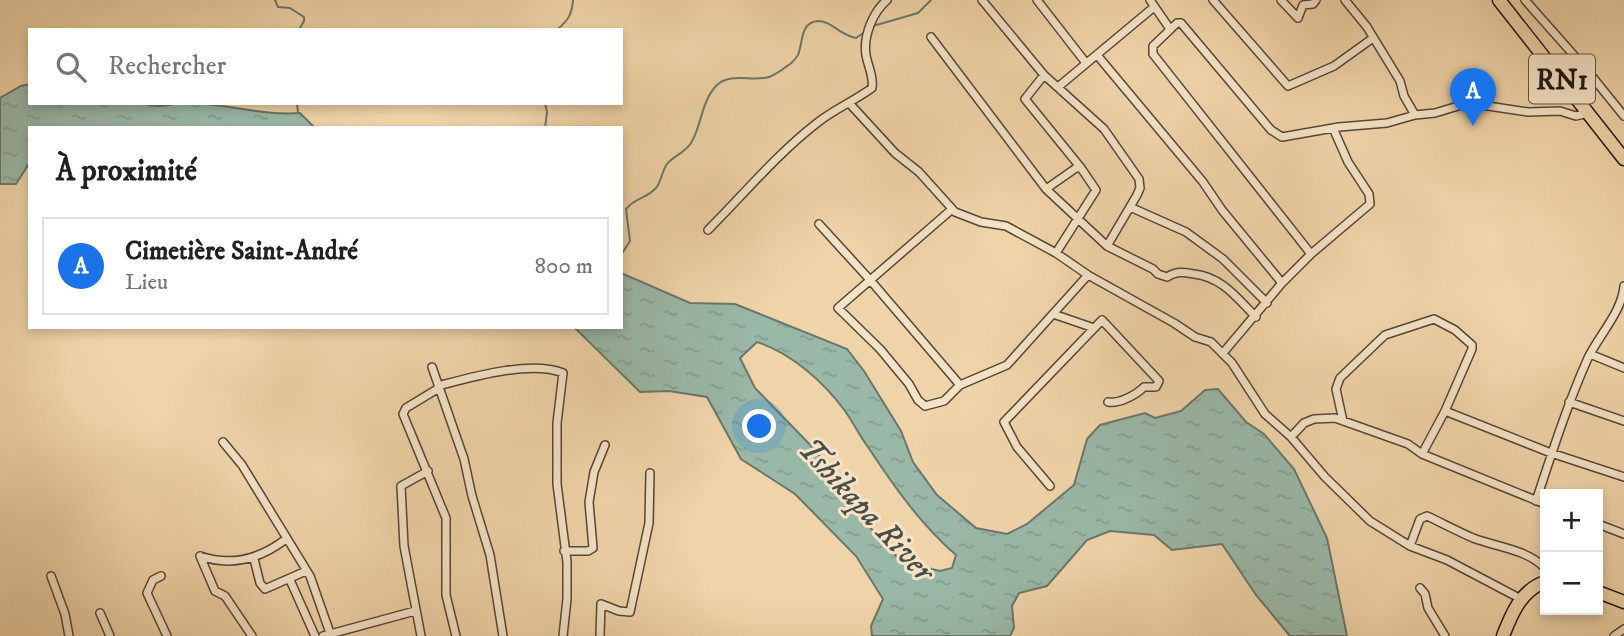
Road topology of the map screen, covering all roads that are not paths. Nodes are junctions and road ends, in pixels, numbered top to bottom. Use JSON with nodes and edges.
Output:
{"nodes":[{"id":1,"x":982,"y":0,"type":"edge"},
{"id":2,"x":1037,"y":0,"type":"edge"},
{"id":3,"x":1213,"y":0,"type":"edge"},
{"id":4,"x":1281,"y":0,"type":"edge"},
{"id":5,"x":1316,"y":0,"type":"edge"},
{"id":6,"x":1345,"y":0,"type":"edge"},
{"id":7,"x":1499,"y":0,"type":"edge"},
{"id":8,"x":1525,"y":0,"type":"edge"},
{"id":9,"x":883,"y":2,"type":"edge"},
{"id":10,"x":1152,"y":3,"type":"edge"},
{"id":11,"x":1170,"y":29,"type":"junction"},
{"id":12,"x":931,"y":37,"type":"dead end"},
{"id":13,"x":1373,"y":38,"type":"junction"},
{"id":14,"x":1097,"y":55,"type":"junction"},
{"id":15,"x":1086,"y":63,"type":"junction"},
{"id":16,"x":1044,"y":75,"type":"junction"},
{"id":17,"x":1058,"y":87,"type":"junction"},
{"id":18,"x":850,"y":104,"type":"junction"},
{"id":19,"x":1588,"y":113,"type":"junction"},
{"id":20,"x":1415,"y":115,"type":"junction"},
{"id":21,"x":1624,"y":116,"type":"edge"},
{"id":22,"x":1333,"y":128,"type":"junction"},
{"id":23,"x":1624,"y":159,"type":"edge"},
{"id":24,"x":1081,"y":168,"type":"junction"},
{"id":25,"x":1046,"y":189,"type":"junction"},
{"id":26,"x":1129,"y":207,"type":"junction"},
{"id":27,"x":951,"y":210,"type":"junction"},
{"id":28,"x":1076,"y":220,"type":"junction"},
{"id":29,"x":819,"y":224,"type":"dead end"},
{"id":30,"x":708,"y":230,"type":"dead end"},
{"id":31,"x":1107,"y":246,"type":"junction"},
{"id":32,"x":1056,"y":253,"type":"junction"},
{"id":33,"x":1311,"y":254,"type":"junction"},
{"id":34,"x":1088,"y":275,"type":"junction"},
{"id":35,"x":871,"y":281,"type":"junction"},
{"id":36,"x":1283,"y":283,"type":"junction"},
{"id":37,"x":1624,"y":286,"type":"edge"},
{"id":38,"x":1267,"y":303,"type":"junction"},
{"id":39,"x":1053,"y":314,"type":"junction"},
{"id":40,"x":1256,"y":317,"type":"junction"},
{"id":41,"x":1094,"y":328,"type":"junction"},
{"id":42,"x":1223,"y":354,"type":"junction"},
{"id":43,"x":1590,"y":354,"type":"junction"},
{"id":44,"x":432,"y":367,"type":"dead end"},
{"id":45,"x":1624,"y":368,"type":"edge"},
{"id":46,"x":960,"y":385,"type":"junction"},
{"id":47,"x":439,"y":387,"type":"junction"},
{"id":48,"x":1108,"y":402,"type":"dead end"},
{"id":49,"x":1569,"y":402,"type":"junction"},
{"id":50,"x":1445,"y":411,"type":"junction"},
{"id":51,"x":1343,"y":421,"type":"junction"},
{"id":52,"x":1624,"y":421,"type":"edge"},
{"id":53,"x":1291,"y":437,"type":"junction"},
{"id":54,"x":223,"y":442,"type":"dead end"},
{"id":55,"x":606,"y":445,"type":"dead end"},
{"id":56,"x":1551,"y":453,"type":"junction"},
{"id":57,"x":1422,"y":454,"type":"junction"},
{"id":58,"x":428,"y":471,"type":"junction"},
{"id":59,"x":650,"y":472,"type":"dead end"},
{"id":60,"x":1624,"y":477,"type":"edge"},
{"id":61,"x":1050,"y":486,"type":"dead end"},
{"id":62,"x":1536,"y":501,"type":"junction"},
{"id":63,"x":1540,"y":502,"type":"edge"},
{"id":64,"x":1603,"y":526,"type":"edge"},
{"id":65,"x":1624,"y":534,"type":"edge"},
{"id":66,"x":286,"y":539,"type":"junction"},
{"id":67,"x":1410,"y":546,"type":"junction"},
{"id":68,"x":565,"y":551,"type":"junction"},
{"id":69,"x":254,"y":559,"type":"junction"},
{"id":70,"x":1540,"y":564,"type":"edge"},
{"id":71,"x":306,"y":571,"type":"junction"},
{"id":72,"x":51,"y":576,"type":"dead end"},
{"id":73,"x":161,"y":576,"type":"dead end"},
{"id":74,"x":289,"y":580,"type":"junction"},
{"id":75,"x":1540,"y":585,"type":"edge"},
{"id":76,"x":1420,"y":588,"type":"dead end"},
{"id":77,"x":1603,"y":594,"type":"edge"},
{"id":78,"x":1521,"y":599,"type":"junction"},
{"id":79,"x":1624,"y":602,"type":"edge"},
{"id":80,"x":415,"y":611,"type":"junction"},
{"id":81,"x":100,"y":613,"type":"dead end"},
{"id":82,"x":1624,"y":629,"type":"edge"},
{"id":83,"x":327,"y":635,"type":"edge"},
{"id":84,"x":69,"y":636,"type":"edge"},
{"id":85,"x":110,"y":636,"type":"edge"},
{"id":86,"x":167,"y":636,"type":"edge"},
{"id":87,"x":252,"y":636,"type":"edge"},
{"id":88,"x":315,"y":636,"type":"edge"},
{"id":89,"x":421,"y":636,"type":"edge"},
{"id":90,"x":456,"y":636,"type":"edge"},
{"id":91,"x":503,"y":636,"type":"edge"},
{"id":92,"x":563,"y":636,"type":"edge"},
{"id":93,"x":600,"y":636,"type":"edge"},
{"id":94,"x":1445,"y":636,"type":"edge"},
{"id":95,"x":1503,"y":636,"type":"edge"},
{"id":96,"x":1614,"y":636,"type":"edge"}],
"edges":[{"from":1,"to":16,"type":"street"},
{"from":2,"to":15,"type":"street"},
{"from":3,"to":13,"type":"street"},
{"from":4,"to":5,"type":"street"},
{"from":6,"to":13,"type":"street"},
{"from":7,"to":19,"type":"highway","number":"RN1"},
{"from":8,"to":21,"type":"street"},
{"from":9,"to":18,"type":"street"},
{"from":10,"to":11,"type":"street"},
{"from":10,"to":14,"type":"street"},
{"from":11,"to":22,"type":"street"},
{"from":11,"to":33,"type":"street"},
{"from":12,"to":25,"type":"street"},
{"from":13,"to":20,"type":"street"},
{"from":14,"to":15,"type":"street"},
{"from":14,"to":36,"type":"street"},
{"from":15,"to":17,"type":"street"},
{"from":16,"to":17,"type":"street"},
{"from":16,"to":24,"type":"street"},
{"from":17,"to":26,"type":"street"},
{"from":18,"to":27,"type":"street"},
{"from":18,"to":30,"type":"street"},
{"from":19,"to":20,"type":"street"},
{"from":19,"to":23,"type":"highway","number":"RN1"},
{"from":20,"to":22,"type":"street"},
{"from":22,"to":33,"type":"street"},
{"from":24,"to":25,"type":"street"},
{"from":24,"to":28,"type":"street"},
{"from":25,"to":28,"type":"street"},
{"from":26,"to":31,"type":"street"},
{"from":26,"to":38,"type":"street"},
{"from":27,"to":32,"type":"street"},
{"from":27,"to":35,"type":"street"},
{"from":28,"to":31,"type":"street"},
{"from":28,"to":32,"type":"street"},
{"from":29,"to":35,"type":"street"},
{"from":31,"to":40,"type":"street"},
{"from":32,"to":34,"type":"street"},
{"from":33,"to":36,"type":"street"},
{"from":34,"to":39,"type":"street"},
{"from":34,"to":42,"type":"street"},
{"from":35,"to":46,"type":"street"},
{"from":35,"to":46,"type":"street"},
{"from":36,"to":38,"type":"street"},
{"from":37,"to":43,"type":"street"},
{"from":38,"to":40,"type":"street"},
{"from":39,"to":41,"type":"street"},
{"from":39,"to":46,"type":"street"},
{"from":40,"to":42,"type":"street"},
{"from":41,"to":48,"type":"street"},
{"from":41,"to":61,"type":"street"},
{"from":42,"to":53,"type":"street"},
{"from":43,"to":45,"type":"street"},
{"from":43,"to":49,"type":"street"},
{"from":44,"to":47,"type":"street"},
{"from":47,"to":58,"type":"street"},
{"from":47,"to":68,"type":"street"},
{"from":47,"to":91,"type":"street"},
{"from":49,"to":52,"type":"street"},
{"from":49,"to":56,"type":"street"},
{"from":50,"to":51,"type":"street"},
{"from":50,"to":56,"type":"street"},
{"from":50,"to":57,"type":"street"},
{"from":51,"to":53,"type":"street"},
{"from":51,"to":57,"type":"street"},
{"from":53,"to":67,"type":"street"},
{"from":54,"to":66,"type":"street"},
{"from":55,"to":68,"type":"street"},
{"from":56,"to":60,"type":"street"},
{"from":56,"to":62,"type":"street"},
{"from":57,"to":62,"type":"street"},
{"from":58,"to":80,"type":"street"},
{"from":58,"to":90,"type":"street"},
{"from":59,"to":93,"type":"street"},
{"from":62,"to":63,"type":"street"},
{"from":64,"to":65,"type":"street"},
{"from":66,"to":69,"type":"street"},
{"from":66,"to":71,"type":"street"},
{"from":67,"to":70,"type":"street"},
{"from":67,"to":78,"type":"street"},
{"from":68,"to":92,"type":"street"},
{"from":69,"to":74,"type":"street"},
{"from":69,"to":87,"type":"street"},
{"from":71,"to":74,"type":"street"},
{"from":71,"to":83,"type":"street"},
{"from":72,"to":84,"type":"street"},
{"from":73,"to":86,"type":"street"},
{"from":74,"to":88,"type":"street"},
{"from":75,"to":78,"type":"highway"},
{"from":76,"to":94,"type":"street"},
{"from":77,"to":79,"type":"highway"},
{"from":78,"to":95,"type":"highway"},
{"from":80,"to":83,"type":"street"},
{"from":80,"to":89,"type":"street"},
{"from":81,"to":85,"type":"street"},
{"from":82,"to":96,"type":"street"}]}
